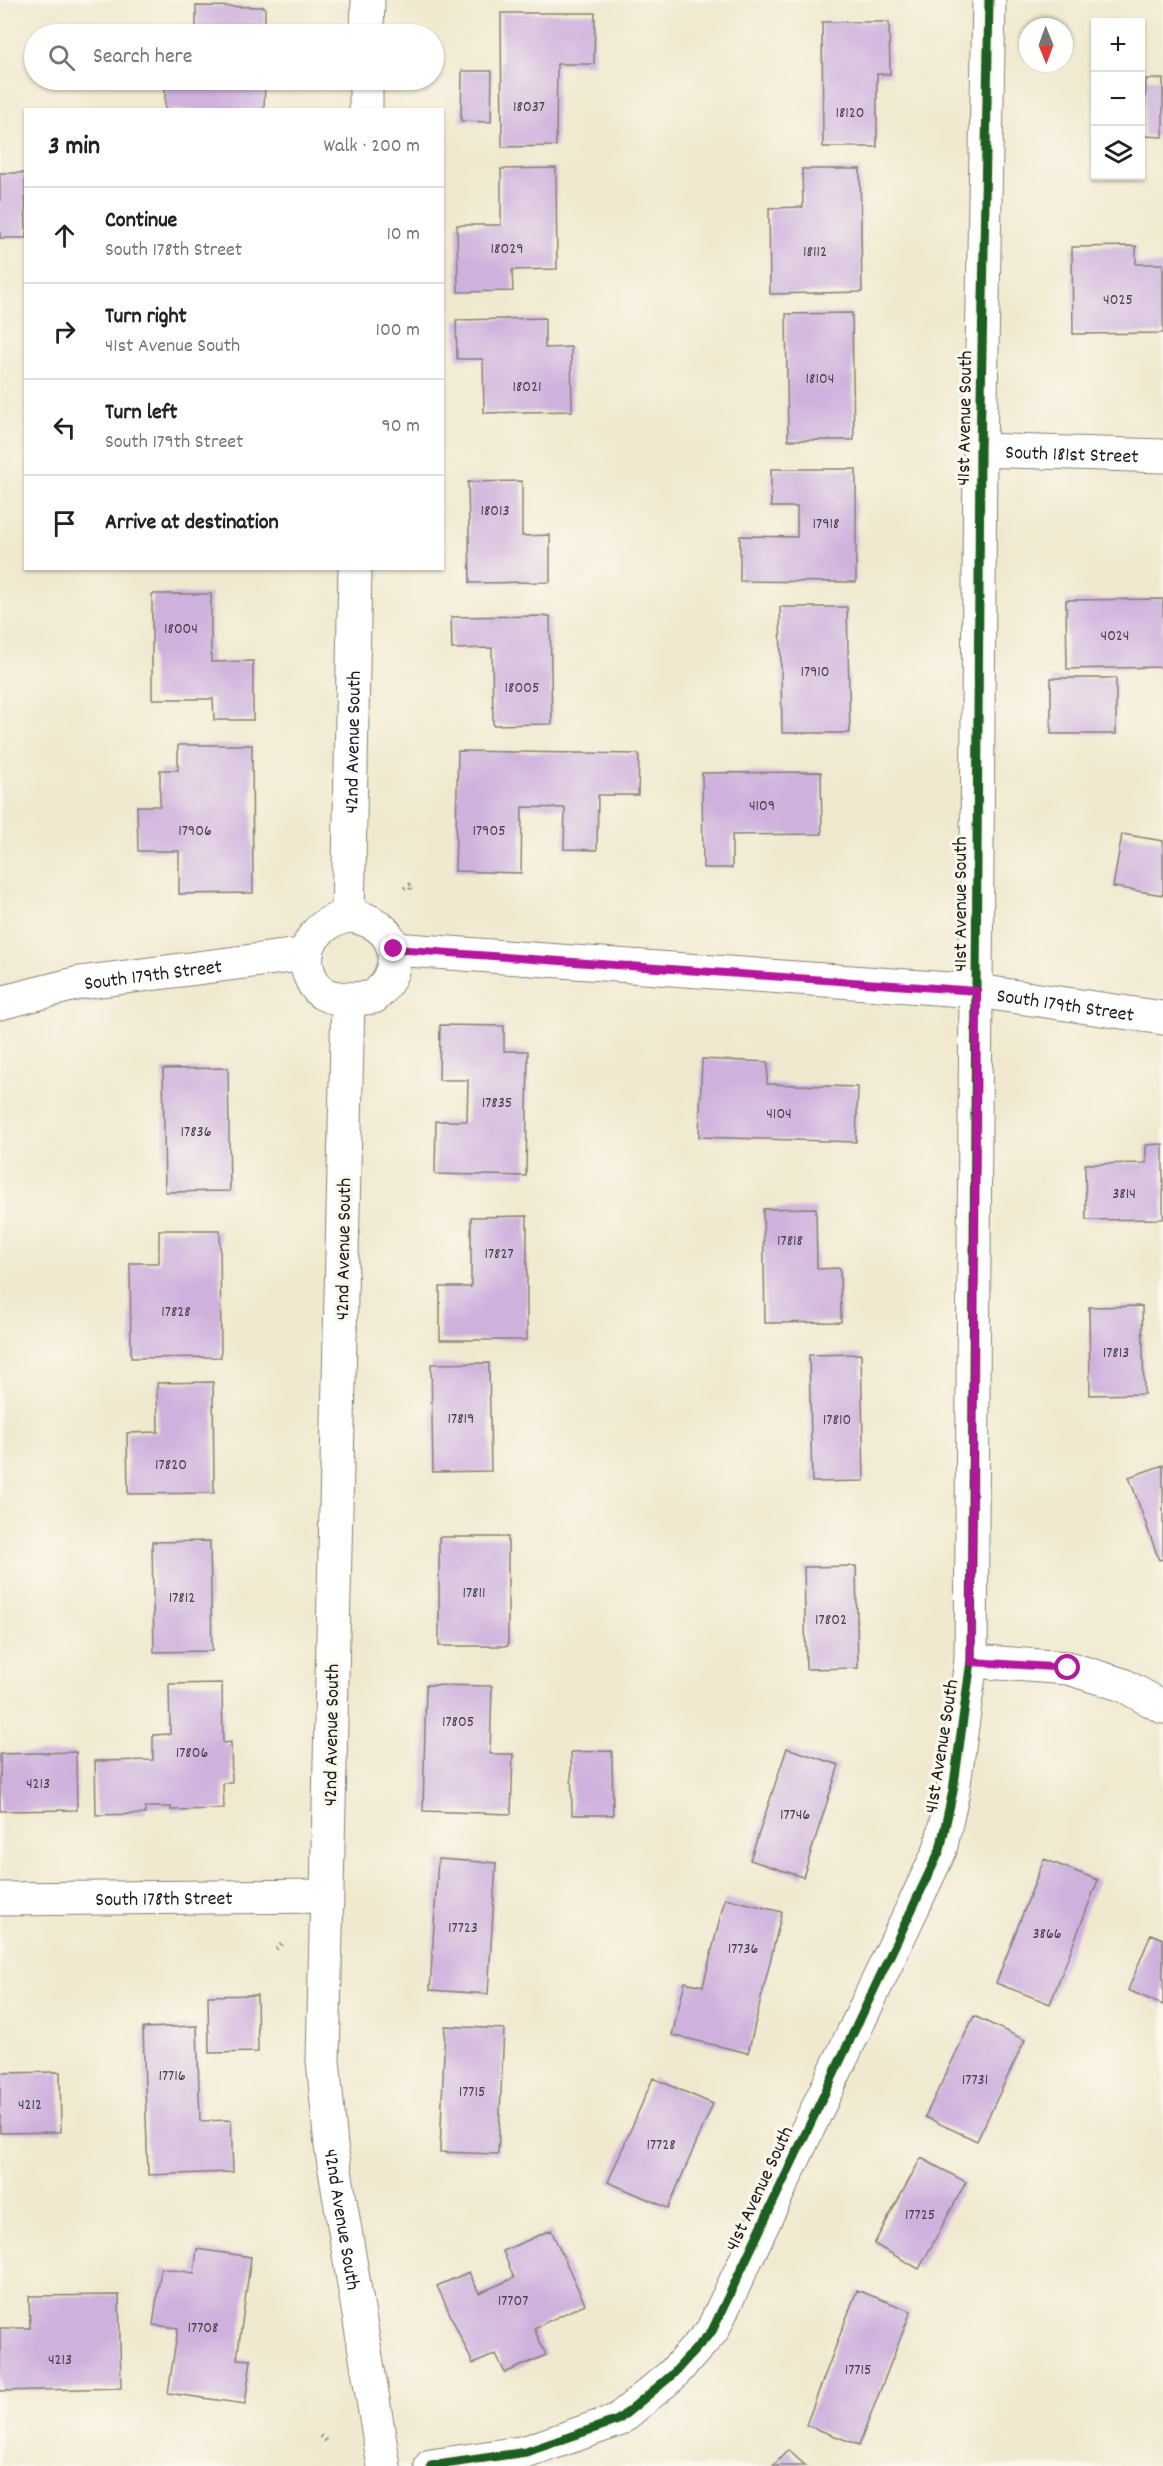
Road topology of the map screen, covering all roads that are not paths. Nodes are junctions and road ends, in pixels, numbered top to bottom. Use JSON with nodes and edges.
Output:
{"nodes":[{"id":1,"x":368,"y":0,"type":"edge"},
{"id":2,"x":989,"y":0,"type":"edge"},
{"id":3,"x":367,"y":24,"type":"edge"},
{"id":4,"x":366,"y":90,"type":"edge"},
{"id":5,"x":366,"y":108,"type":"edge"},
{"id":6,"x":980,"y":450,"type":"junction"},
{"id":7,"x":1163,"y":456,"type":"edge"},
{"id":8,"x":355,"y":570,"type":"edge"},
{"id":9,"x":348,"y":916,"type":"junction"},
{"id":10,"x":394,"y":949,"type":"junction"},
{"id":11,"x":307,"y":954,"type":"junction"},
{"id":12,"x":977,"y":991,"type":"junction"},
{"id":13,"x":348,"y":999,"type":"junction"},
{"id":14,"x":0,"y":1003,"type":"edge"},
{"id":15,"x":1163,"y":1018,"type":"edge"},
{"id":16,"x":971,"y":1662,"type":"junction"},
{"id":17,"x":1163,"y":1707,"type":"edge"},
{"id":18,"x":326,"y":1896,"type":"junction"},
{"id":19,"x":0,"y":1899,"type":"edge"},
{"id":20,"x":384,"y":2466,"type":"edge"},
{"id":21,"x":431,"y":2466,"type":"edge"}],
"edges":[{"from":1,"to":3,"type":"street"},
{"from":2,"to":6,"type":"street","name":"41st Avenue South"},
{"from":4,"to":5,"type":"street"},
{"from":6,"to":7,"type":"street","name":"South 181st Street"},
{"from":6,"to":12,"type":"street","name":"41st Avenue South"},
{"from":8,"to":9,"type":"street","name":"42nd Avenue South"},
{"from":9,"to":10,"type":"street"},
{"from":9,"to":11,"type":"street"},
{"from":10,"to":12,"type":"street","name":"South 179th Street"},
{"from":10,"to":13,"type":"street"},
{"from":11,"to":13,"type":"street"},
{"from":11,"to":14,"type":"street","name":"South 179th Street"},
{"from":12,"to":15,"type":"street","name":"South 179th Street"},
{"from":12,"to":16,"type":"street","name":"41st Avenue South"},
{"from":13,"to":18,"type":"street","name":"42nd Avenue South"},
{"from":16,"to":17,"type":"street"},
{"from":16,"to":21,"type":"street","name":"41st Avenue South"},
{"from":18,"to":19,"type":"street","name":"South 178th Street"},
{"from":18,"to":20,"type":"street","name":"42nd Avenue South"}]}
